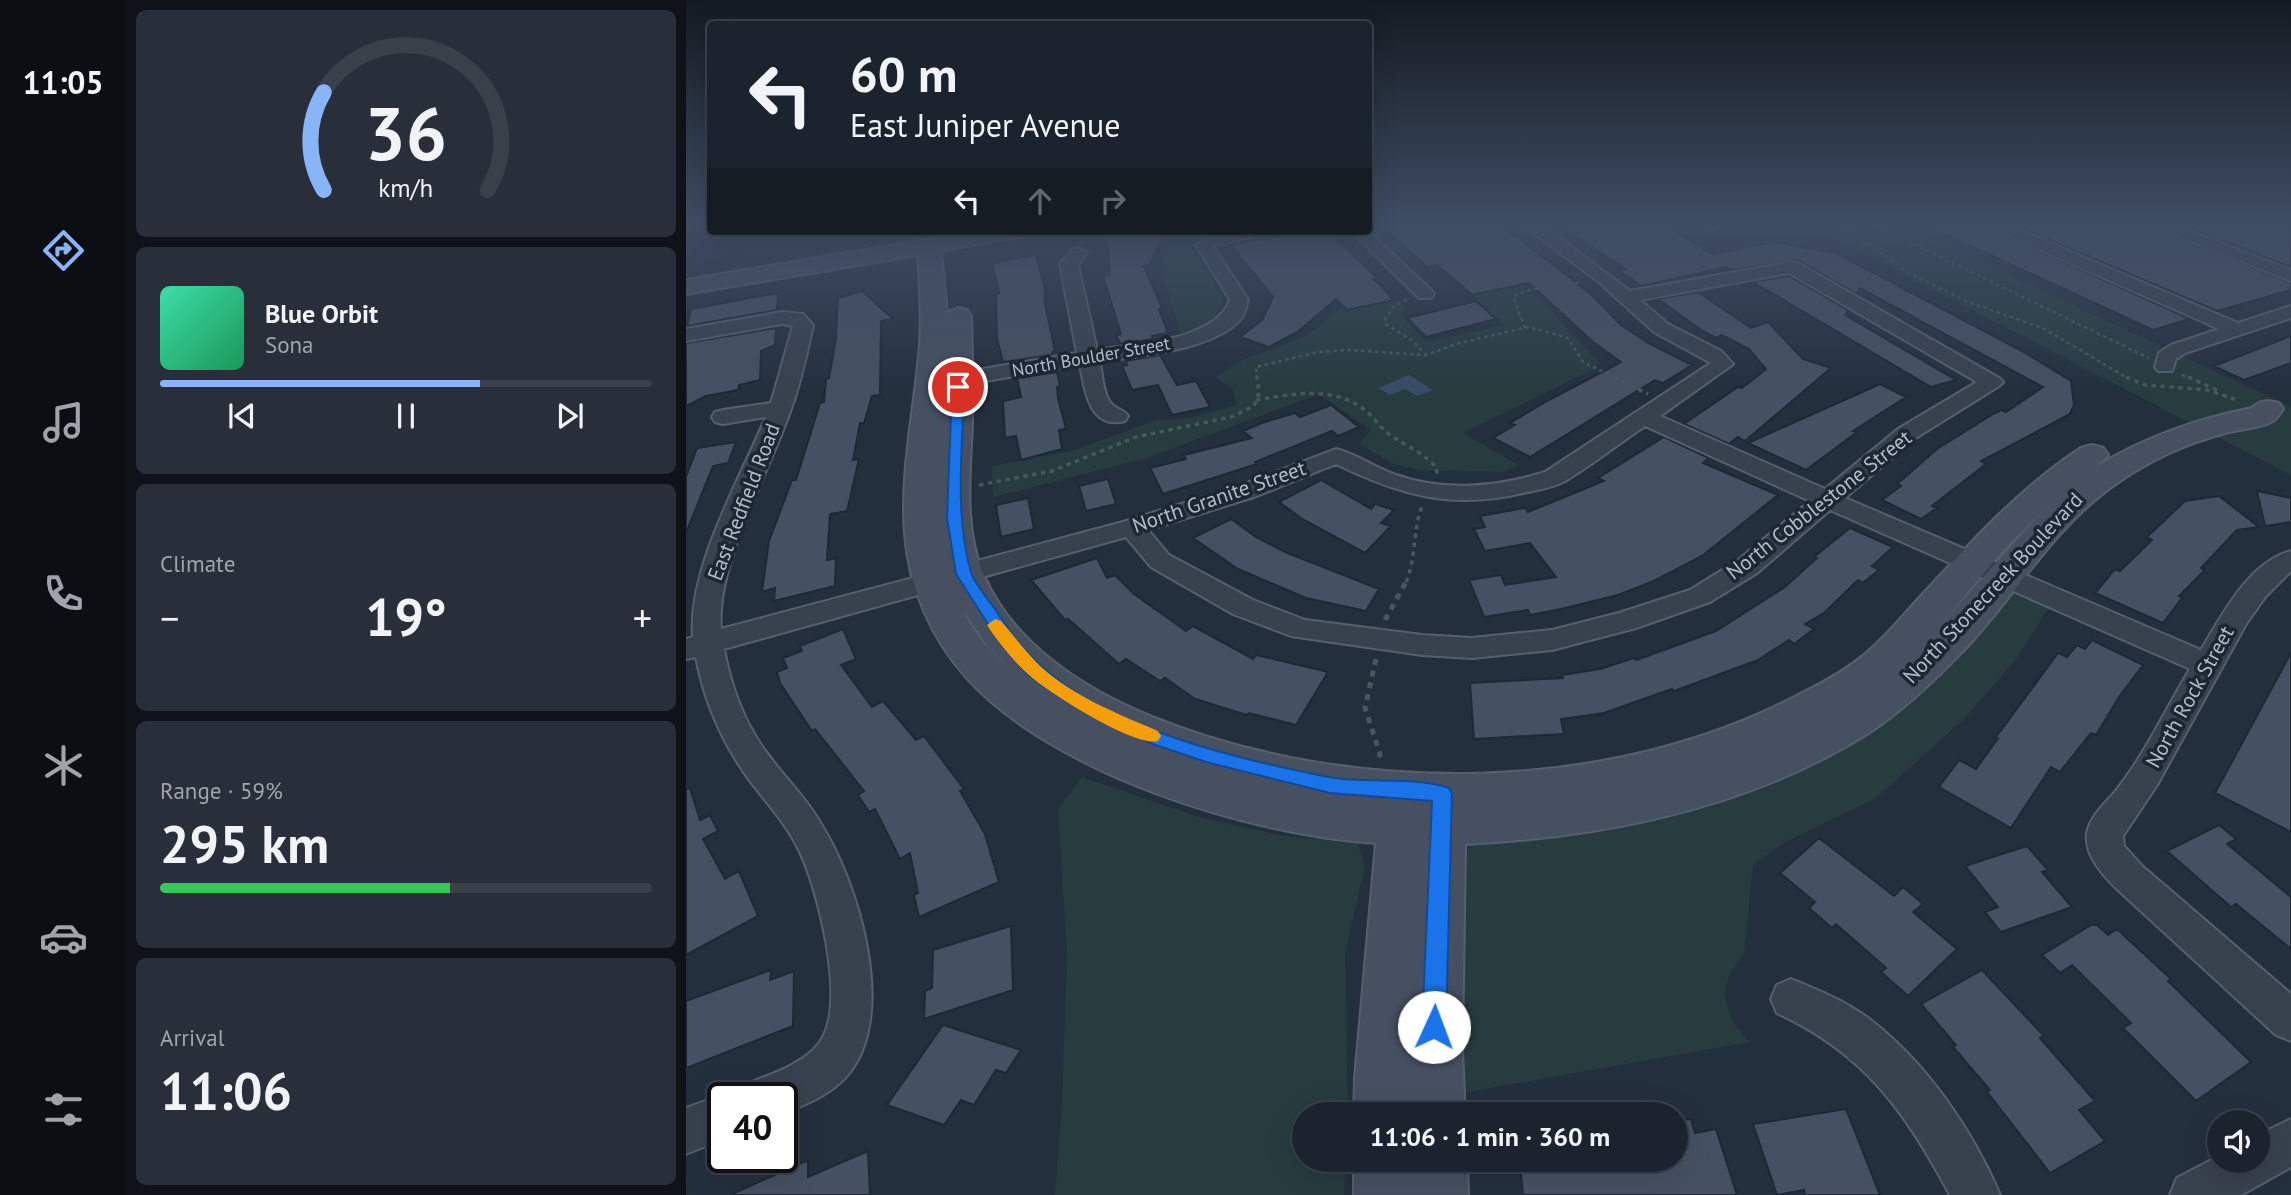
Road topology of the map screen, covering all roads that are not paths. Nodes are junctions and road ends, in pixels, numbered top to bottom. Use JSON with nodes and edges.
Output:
{"nodes":[{"id":1,"x":722,"y":279,"type":"edge"},
{"id":2,"x":933,"y":279,"type":"edge"},
{"id":3,"x":955,"y":279,"type":"edge"},
{"id":4,"x":1072,"y":279,"type":"edge"},
{"id":5,"x":1227,"y":279,"type":"edge"},
{"id":6,"x":1409,"y":279,"type":"edge"},
{"id":7,"x":1606,"y":279,"type":"edge"},
{"id":8,"x":1726,"y":279,"type":"edge"},
{"id":9,"x":1812,"y":279,"type":"edge"},
{"id":10,"x":2117,"y":279,"type":"edge"},
{"id":11,"x":686,"y":286,"type":"edge"},
{"id":12,"x":1425,"y":294,"type":"road end"},
{"id":13,"x":1625,"y":297,"type":"junction"},
{"id":14,"x":2291,"y":312,"type":"edge"},
{"id":15,"x":2236,"y":330,"type":"junction"},
{"id":16,"x":686,"y":335,"type":"edge"},
{"id":17,"x":1089,"y":358,"type":"junction"},
{"id":18,"x":2165,"y":367,"type":"road end"},
{"id":19,"x":944,"y":381,"type":"junction"},
{"id":20,"x":780,"y":408,"type":"junction"},
{"id":21,"x":2279,"y":409,"type":"edge"},
{"id":22,"x":1116,"y":416,"type":"dead end"},
{"id":23,"x":723,"y":417,"type":"dead end"},
{"id":24,"x":1643,"y":417,"type":"junction"},
{"id":25,"x":1827,"y":498,"type":"junction"},
{"id":26,"x":1132,"y":527,"type":"junction"},
{"id":27,"x":2291,"y":559,"type":"edge"},
{"id":28,"x":1988,"y":570,"type":"junction"},
{"id":29,"x":948,"y":578,"type":"junction"},
{"id":30,"x":698,"y":646,"type":"edge"},
{"id":31,"x":2209,"y":665,"type":"junction"},
{"id":32,"x":1416,"y":806,"type":"junction"},
{"id":33,"x":1790,"y":999,"type":"dead end"},
{"id":34,"x":2291,"y":1021,"type":"edge"},
{"id":35,"x":798,"y":1085,"type":"edge"},
{"id":36,"x":1385,"y":1102,"type":"edge"},
{"id":37,"x":1434,"y":1102,"type":"edge"},
{"id":38,"x":707,"y":1122,"type":"edge"},
{"id":39,"x":686,"y":1131,"type":"edge"},
{"id":40,"x":2291,"y":1142,"type":"edge"},
{"id":41,"x":1386,"y":1172,"type":"edge"},
{"id":42,"x":1435,"y":1172,"type":"edge"},
{"id":43,"x":1386,"y":1195,"type":"edge"},
{"id":44,"x":1436,"y":1195,"type":"edge"},
{"id":45,"x":1976,"y":1195,"type":"edge"},
{"id":46,"x":2194,"y":1195,"type":"edge"}],
"edges":[{"from":1,"to":11,"type":"street"},
{"from":2,"to":19,"type":"street"},
{"from":3,"to":19,"type":"street"},
{"from":4,"to":17,"type":"street"},
{"from":5,"to":17,"type":"street","name":"North Boulder Street"},
{"from":6,"to":12,"type":"street"},
{"from":7,"to":13,"type":"street"},
{"from":8,"to":13,"type":"street","name":"North Cobblestone Street"},
{"from":9,"to":25,"type":"street","name":"North Cobblestone Street"},
{"from":10,"to":15,"type":"street"},
{"from":13,"to":24,"type":"street","name":"North Granite Street"},
{"from":14,"to":15,"type":"street"},
{"from":15,"to":18,"type":"street"},
{"from":16,"to":20,"type":"street","name":"East Redfield Road"},
{"from":17,"to":19,"type":"street","name":"North Boulder Street"},
{"from":17,"to":22,"type":"street"},
{"from":19,"to":29,"type":"street"},
{"from":19,"to":29,"type":"street"},
{"from":20,"to":23,"type":"street","name":"East Redfield Road"},
{"from":20,"to":30,"type":"street","name":"East Redfield Road"},
{"from":21,"to":28,"type":"street","name":"North Stonecreek Boulevard"},
{"from":24,"to":25,"type":"street"},
{"from":24,"to":26,"type":"street","name":"North Granite Street"},
{"from":25,"to":26,"type":"street","name":"North Cobblestone Street"},
{"from":25,"to":28,"type":"street"},
{"from":26,"to":29,"type":"street","name":"North Granite Street"},
{"from":27,"to":31,"type":"street","name":"North Rock Street"},
{"from":28,"to":31,"type":"street"},
{"from":28,"to":32,"type":"street","name":"North Stonecreek Boulevard"},
{"from":29,"to":30,"type":"street","name":"North Granite Street"},
{"from":29,"to":32,"type":"street","name":"North Stonecreek Boulevard"},
{"from":30,"to":35,"type":"street","name":"East Redfield Road"},
{"from":31,"to":34,"type":"street","name":"North Rock Street"},
{"from":32,"to":36,"type":"street"},
{"from":32,"to":37,"type":"street"},
{"from":33,"to":45,"type":"street"},
{"from":38,"to":39,"type":"street"},
{"from":40,"to":46,"type":"street"},
{"from":41,"to":43,"type":"street"},
{"from":42,"to":44,"type":"street"}]}
